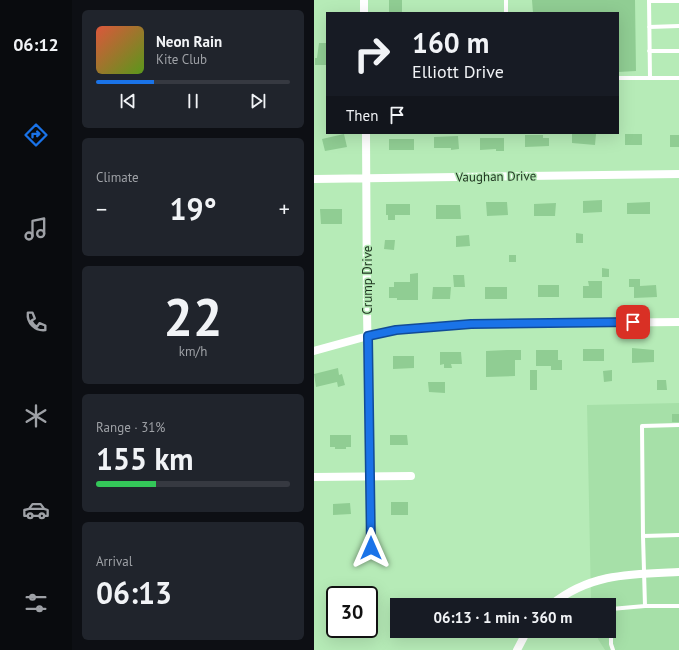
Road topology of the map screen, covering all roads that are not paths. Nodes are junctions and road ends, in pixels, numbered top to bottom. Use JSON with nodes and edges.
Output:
{"nodes":[{"id":1,"x":364,"y":0,"type":"edge"},
{"id":2,"x":506,"y":0,"type":"edge"},
{"id":3,"x":649,"y":0,"type":"edge"},
{"id":4,"x":679,"y":1,"type":"edge"},
{"id":5,"x":364,"y":12,"type":"edge"},
{"id":6,"x":506,"y":12,"type":"edge"},
{"id":7,"x":679,"y":26,"type":"edge"},
{"id":8,"x":649,"y":27,"type":"junction"},
{"id":9,"x":649,"y":51,"type":"junction"},
{"id":10,"x":679,"y":51,"type":"edge"},
{"id":11,"x":619,"y":78,"type":"edge"},
{"id":12,"x":650,"y":78,"type":"junction"},
{"id":13,"x":679,"y":78,"type":"edge"},
{"id":14,"x":366,"y":134,"type":"edge"},
{"id":15,"x":679,"y":174,"type":"edge"},
{"id":16,"x":367,"y":178,"type":"junction"},
{"id":17,"x":314,"y":179,"type":"edge"},
{"id":18,"x":679,"y":322,"type":"edge"},
{"id":19,"x":368,"y":336,"type":"junction"},
{"id":20,"x":314,"y":352,"type":"edge"},
{"id":21,"x":679,"y":425,"type":"edge"},
{"id":22,"x":371,"y":476,"type":"junction"},
{"id":23,"x":411,"y":476,"type":"dead end"},
{"id":24,"x":314,"y":477,"type":"edge"},
{"id":25,"x":679,"y":535,"type":"edge"},
{"id":26,"x":643,"y":536,"type":"junction"},
{"id":27,"x":371,"y":548,"type":"dead end"},
{"id":28,"x":679,"y":572,"type":"edge"},
{"id":29,"x":643,"y":573,"type":"junction"},
{"id":30,"x":561,"y":598,"type":"edge"},
{"id":31,"x":645,"y":606,"type":"junction"},
{"id":32,"x":679,"y":606,"type":"edge"},
{"id":33,"x":523,"y":638,"type":"edge"},
{"id":34,"x":517,"y":650,"type":"edge"},
{"id":35,"x":613,"y":650,"type":"edge"}],
"edges":[{"from":1,"to":5,"type":"street"},
{"from":2,"to":6,"type":"lane"},
{"from":3,"to":4,"type":"lane"},
{"from":3,"to":8,"type":"lane"},
{"from":7,"to":8,"type":"lane"},
{"from":8,"to":9,"type":"lane"},
{"from":9,"to":10,"type":"lane"},
{"from":9,"to":12,"type":"lane"},
{"from":11,"to":12,"type":"lane"},
{"from":12,"to":13,"type":"lane"},
{"from":14,"to":16,"type":"street","name":"Crump Drive"},
{"from":15,"to":16,"type":"street","name":"Vaughan Drive"},
{"from":16,"to":17,"type":"street","name":"Vaughan Drive"},
{"from":16,"to":19,"type":"street","name":"Crump Drive"},
{"from":18,"to":19,"type":"street"},
{"from":19,"to":20,"type":"street"},
{"from":19,"to":22,"type":"street","name":"Crump Drive"},
{"from":21,"to":26,"type":"lane"},
{"from":22,"to":23,"type":"street"},
{"from":22,"to":24,"type":"street"},
{"from":22,"to":27,"type":"street","name":"Crump Drive"},
{"from":25,"to":26,"type":"lane"},
{"from":26,"to":29,"type":"lane"},
{"from":28,"to":29,"type":"street"},
{"from":29,"to":30,"type":"street"},
{"from":29,"to":31,"type":"lane"},
{"from":31,"to":32,"type":"lane"},
{"from":31,"to":35,"type":"lane"},
{"from":33,"to":34,"type":"street"}]}
